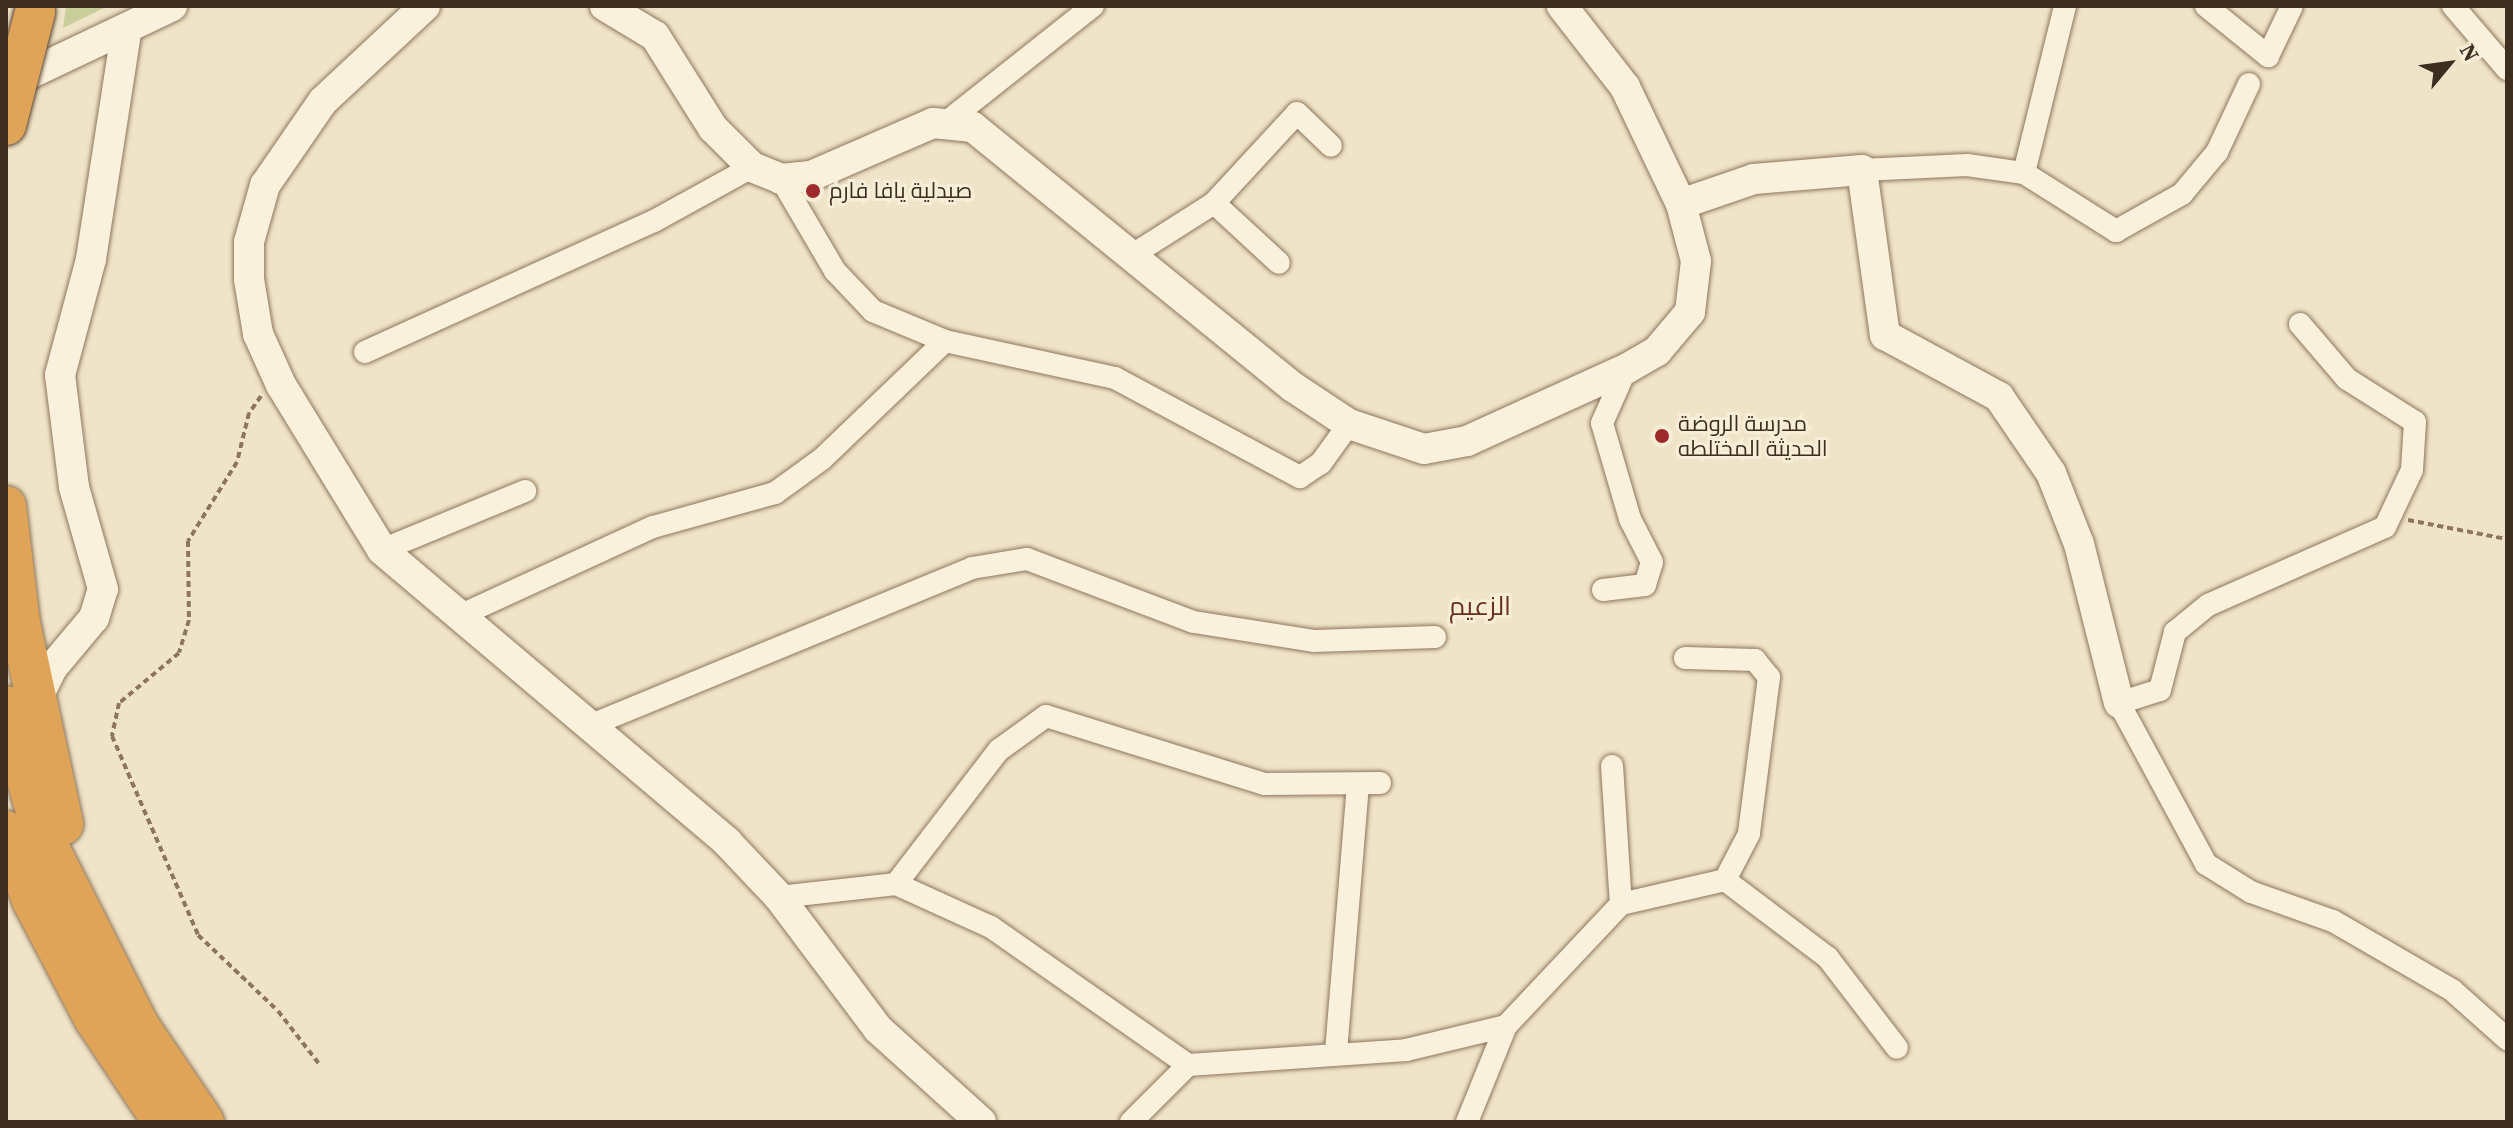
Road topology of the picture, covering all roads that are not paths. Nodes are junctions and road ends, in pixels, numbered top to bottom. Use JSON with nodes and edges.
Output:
{"nodes":[{"id":1,"x":172,"y":6,"type":"edge"},
{"id":2,"x":425,"y":6,"type":"edge"},
{"id":3,"x":605,"y":6,"type":"edge"},
{"id":4,"x":1093,"y":6,"type":"edge"},
{"id":5,"x":1562,"y":6,"type":"edge"},
{"id":6,"x":2065,"y":6,"type":"edge"},
{"id":7,"x":2206,"y":6,"type":"edge"},
{"id":8,"x":2292,"y":6,"type":"edge"},
{"id":9,"x":2453,"y":6,"type":"edge"},
{"id":10,"x":36,"y":9,"type":"edge"},
{"id":11,"x":126,"y":32,"type":"junction"},
{"id":12,"x":2507,"y":69,"type":"edge"},
{"id":13,"x":2249,"y":84,"type":"dead end"},
{"id":14,"x":6,"y":85,"type":"edge"},
{"id":15,"x":944,"y":124,"type":"junction"},
{"id":16,"x":6,"y":125,"type":"edge"},
{"id":17,"x":1331,"y":146,"type":"dead end"},
{"id":18,"x":752,"y":167,"type":"junction"},
{"id":19,"x":1862,"y":170,"type":"junction"},
{"id":20,"x":2024,"y":173,"type":"junction"},
{"id":21,"x":781,"y":179,"type":"junction"},
{"id":22,"x":1214,"y":203,"type":"junction"},
{"id":23,"x":1681,"y":204,"type":"junction"},
{"id":24,"x":1134,"y":254,"type":"junction"},
{"id":25,"x":1279,"y":263,"type":"dead end"},
{"id":26,"x":2300,"y":324,"type":"dead end"},
{"id":27,"x":945,"y":341,"type":"junction"},
{"id":28,"x":365,"y":352,"type":"dead end"},
{"id":29,"x":1626,"y":369,"type":"junction"},
{"id":30,"x":1349,"y":424,"type":"junction"},
{"id":31,"x":525,"y":491,"type":"dead end"},
{"id":32,"x":6,"y":506,"type":"edge"},
{"id":33,"x":382,"y":550,"type":"junction"},
{"id":34,"x":1603,"y":590,"type":"dead end"},
{"id":35,"x":457,"y":617,"type":"junction"},
{"id":36,"x":14,"y":630,"type":"edge"},
{"id":37,"x":1435,"y":637,"type":"dead end"},
{"id":38,"x":79,"y":639,"type":"junction"},
{"id":39,"x":1685,"y":658,"type":"dead end"},
{"id":40,"x":21,"y":703,"type":"edge"},
{"id":41,"x":2119,"y":703,"type":"junction"},
{"id":42,"x":594,"y":724,"type":"junction"},
{"id":43,"x":1612,"y":766,"type":"dead end"},
{"id":44,"x":6,"y":831,"type":"edge"},
{"id":45,"x":1725,"y":880,"type":"junction"},
{"id":46,"x":896,"y":884,"type":"junction"},
{"id":47,"x":6,"y":885,"type":"edge"},
{"id":48,"x":779,"y":897,"type":"junction"},
{"id":49,"x":1621,"y":904,"type":"junction"},
{"id":50,"x":79,"y":907,"type":"junction"},
{"id":51,"x":94,"y":1018,"type":"junction"},
{"id":52,"x":1506,"y":1026,"type":"junction"},
{"id":53,"x":2507,"y":1039,"type":"edge"},
{"id":54,"x":1897,"y":1048,"type":"dead end"},
{"id":55,"x":1336,"y":1052,"type":"junction"},
{"id":56,"x":1188,"y":1065,"type":"junction"},
{"id":57,"x":163,"y":1122,"type":"edge"},
{"id":58,"x":204,"y":1122,"type":"edge"},
{"id":59,"x":981,"y":1122,"type":"edge"},
{"id":60,"x":1131,"y":1122,"type":"edge"},
{"id":61,"x":1467,"y":1122,"type":"edge"}],
"edges":[{"from":1,"to":11,"type":"street"},
{"from":2,"to":33,"type":"street"},
{"from":3,"to":18,"type":"street"},
{"from":4,"to":15,"type":"street"},
{"from":5,"to":23,"type":"street"},
{"from":6,"to":20,"type":"street"},
{"from":7,"to":8,"type":"street"},
{"from":9,"to":12,"type":"street"},
{"from":10,"to":16,"type":"highway","bridge":true},
{"from":11,"to":14,"type":"street"},
{"from":11,"to":38,"type":"street"},
{"from":13,"to":20,"type":"street"},
{"from":15,"to":21,"type":"street"},
{"from":15,"to":24,"type":"street"},
{"from":17,"to":22,"type":"street"},
{"from":18,"to":21,"type":"street"},
{"from":18,"to":28,"type":"street"},
{"from":19,"to":20,"type":"street"},
{"from":19,"to":23,"type":"street"},
{"from":19,"to":41,"type":"street"},
{"from":21,"to":27,"type":"street"},
{"from":22,"to":24,"type":"street"},
{"from":22,"to":25,"type":"street"},
{"from":23,"to":29,"type":"street"},
{"from":24,"to":30,"type":"street"},
{"from":26,"to":41,"type":"street"},
{"from":27,"to":30,"type":"street"},
{"from":27,"to":35,"type":"street"},
{"from":29,"to":30,"type":"street"},
{"from":29,"to":34,"type":"street"},
{"from":31,"to":33,"type":"street"},
{"from":32,"to":36,"type":"highway"},
{"from":33,"to":35,"type":"street"},
{"from":35,"to":42,"type":"street"},
{"from":36,"to":38,"type":"street"},
{"from":36,"to":40,"type":"highway"},
{"from":36,"to":50,"type":"highway"},
{"from":37,"to":42,"type":"street"},
{"from":38,"to":40,"type":"street"},
{"from":39,"to":45,"type":"street"},
{"from":40,"to":50,"type":"highway"},
{"from":41,"to":53,"type":"street"},
{"from":42,"to":48,"type":"street"},
{"from":43,"to":49,"type":"street"},
{"from":44,"to":51,"type":"highway"},
{"from":45,"to":49,"type":"street"},
{"from":45,"to":54,"type":"street"},
{"from":46,"to":48,"type":"street"},
{"from":46,"to":55,"type":"street"},
{"from":46,"to":56,"type":"street"},
{"from":47,"to":51,"type":"street"},
{"from":48,"to":59,"type":"street"},
{"from":49,"to":52,"type":"street"},
{"from":50,"to":58,"type":"highway"},
{"from":51,"to":57,"type":"highway"},
{"from":52,"to":55,"type":"street"},
{"from":52,"to":61,"type":"street"},
{"from":55,"to":56,"type":"street"},
{"from":56,"to":60,"type":"street"}]}
